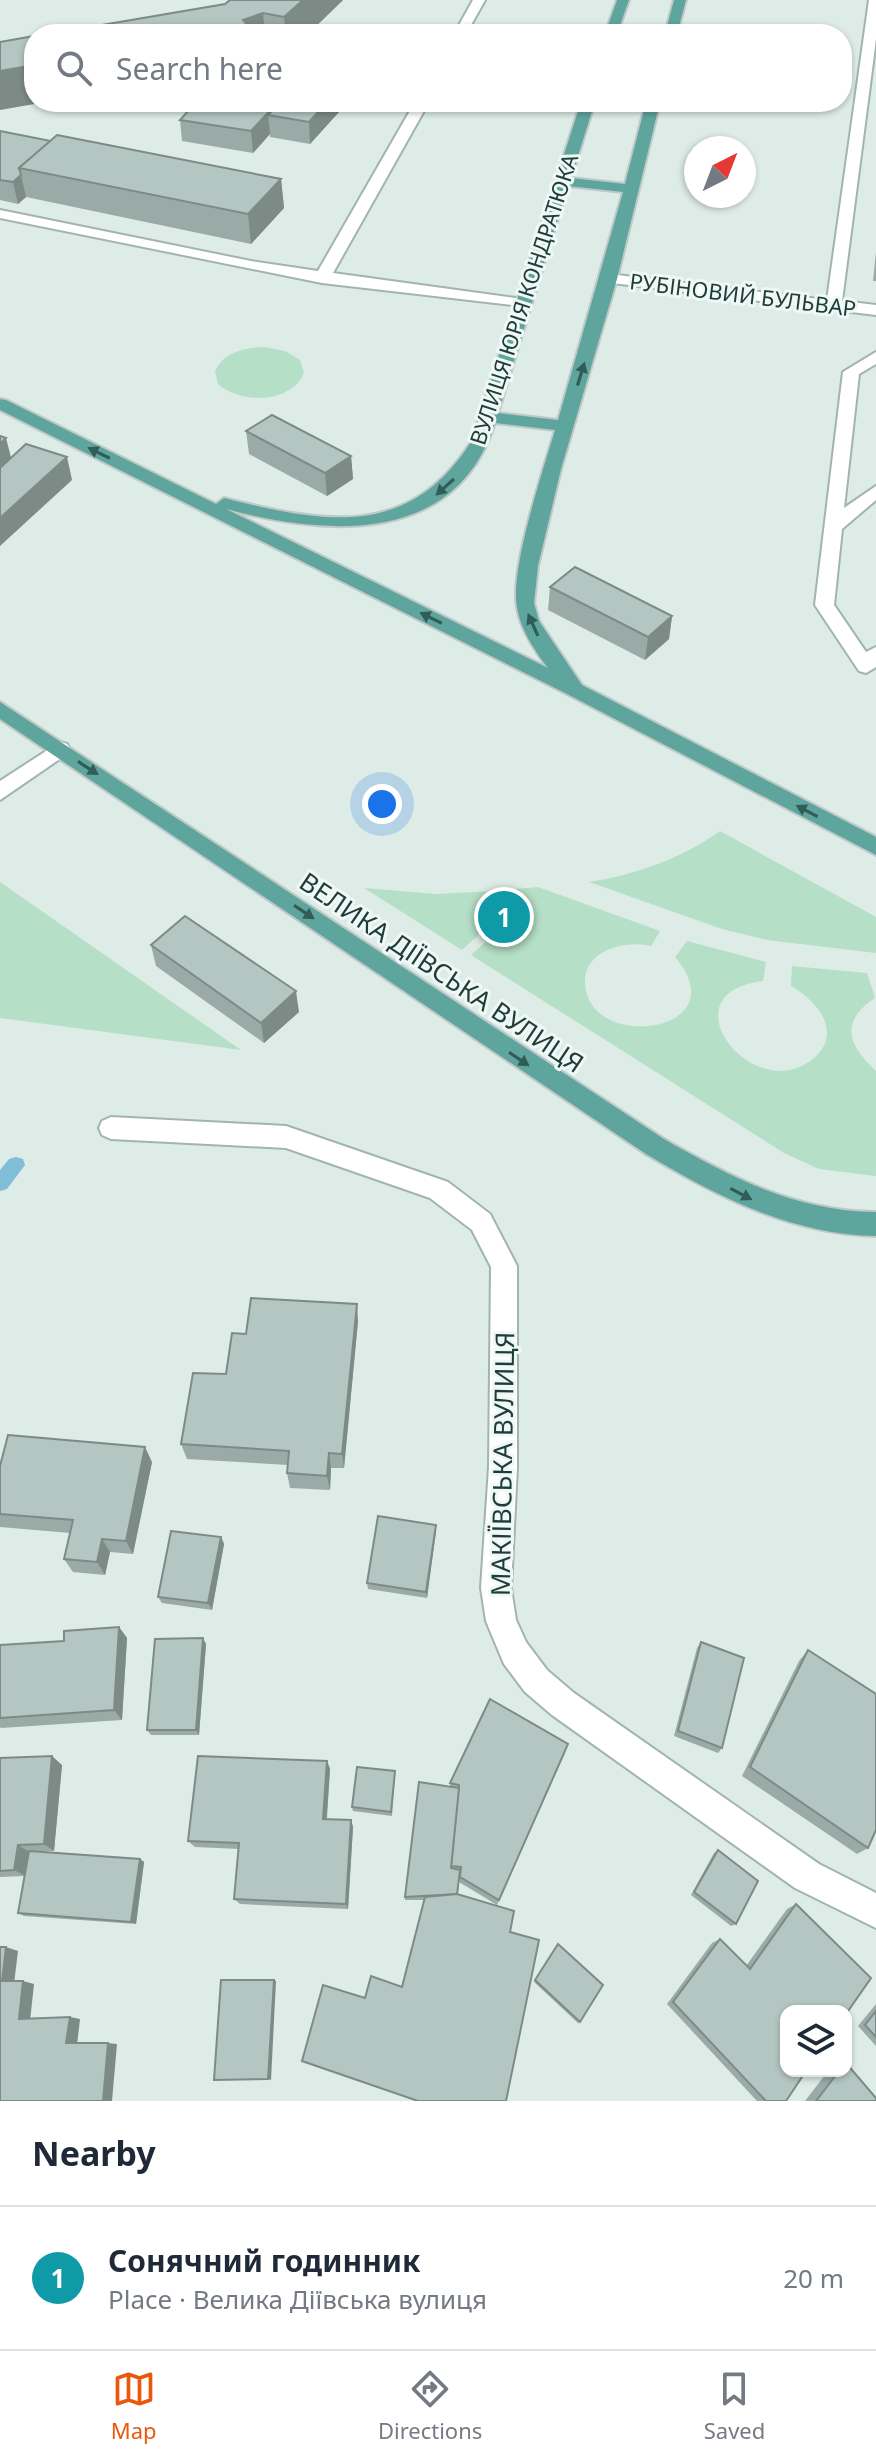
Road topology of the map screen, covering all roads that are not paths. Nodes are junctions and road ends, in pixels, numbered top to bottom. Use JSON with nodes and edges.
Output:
{"nodes":[{"id":1,"x":479,"y":0,"type":"edge"},
{"id":2,"x":623,"y":0,"type":"edge"},
{"id":3,"x":680,"y":0,"type":"edge"},
{"id":4,"x":875,"y":0,"type":"edge"},
{"id":5,"x":466,"y":24,"type":"edge"},
{"id":6,"x":615,"y":24,"type":"edge"},
{"id":7,"x":674,"y":24,"type":"edge"},
{"id":8,"x":865,"y":60,"type":"edge"},
{"id":9,"x":416,"y":112,"type":"edge"},
{"id":10,"x":585,"y":112,"type":"edge"},
{"id":11,"x":650,"y":112,"type":"edge"},
{"id":12,"x":562,"y":181,"type":"junction"},
{"id":13,"x":630,"y":189,"type":"junction"},
{"id":14,"x":0,"y":214,"type":"edge"},
{"id":15,"x":322,"y":278,"type":"junction"},
{"id":16,"x":609,"y":279,"type":"junction"},
{"id":17,"x":523,"y":304,"type":"junction"},
{"id":18,"x":834,"y":305,"type":"junction"},
{"id":19,"x":876,"y":310,"type":"edge"},
{"id":20,"x":876,"y":357,"type":"edge"},
{"id":21,"x":0,"y":404,"type":"edge"},
{"id":22,"x":488,"y":417,"type":"junction"},
{"id":23,"x":565,"y":426,"type":"junction"},
{"id":24,"x":169,"y":487,"type":"junction"},
{"id":25,"x":876,"y":491,"type":"edge"},
{"id":26,"x":834,"y":526,"type":"junction"},
{"id":27,"x":876,"y":653,"type":"edge"},
{"id":28,"x":576,"y":690,"type":"junction"},
{"id":29,"x":0,"y":709,"type":"edge"},
{"id":30,"x":60,"y":749,"type":"junction"},
{"id":31,"x":0,"y":792,"type":"edge"},
{"id":32,"x":876,"y":847,"type":"edge"},
{"id":33,"x":111,"y":1128,"type":"dead end"},
{"id":34,"x":876,"y":1224,"type":"edge"},
{"id":35,"x":876,"y":1911,"type":"edge"}],
"edges":[{"from":1,"to":5,"type":"street"},
{"from":2,"to":6,"type":"main road"},
{"from":3,"to":7,"type":"main road"},
{"from":4,"to":8,"type":"street"},
{"from":8,"to":18,"type":"street"},
{"from":9,"to":15,"type":"street"},
{"from":10,"to":12,"type":"main road","name":"ВУЛИЦЯ ЮРІЯ КОНДРАТЮКА"},
{"from":11,"to":13,"type":"main road"},
{"from":12,"to":13,"type":"main road"},
{"from":12,"to":17,"type":"main road","name":"ВУЛИЦЯ ЮРІЯ КОНДРАТЮКА"},
{"from":13,"to":16,"type":"main road"},
{"from":14,"to":15,"type":"street"},
{"from":15,"to":17,"type":"street"},
{"from":16,"to":18,"type":"street","name":"РУБІНОВИЙ БУЛЬВАР"},
{"from":23,"to":16,"type":"main road","one_way":true},
{"from":17,"to":22,"type":"main road","name":"ВУЛИЦЯ ЮРІЯ КОНДРАТЮКА"},
{"from":18,"to":19,"type":"street","name":"РУБІНОВИЙ БУЛЬВАР"},
{"from":20,"to":26,"type":"street"},
{"from":24,"to":21,"type":"main road","one_way":true},
{"from":22,"to":23,"type":"main road"},
{"from":22,"to":24,"type":"main road","name":"ВУЛИЦЯ ЮРІЯ КОНДРАТЮКА","one_way":true},
{"from":28,"to":23,"type":"main road","one_way":true},
{"from":28,"to":24,"type":"main road","one_way":true},
{"from":25,"to":26,"type":"street"},
{"from":26,"to":27,"type":"street"},
{"from":32,"to":28,"type":"main road","one_way":true},
{"from":29,"to":30,"type":"main road","name":"ВЕЛИКА ДІЇВСЬКА ВУЛИЦЯ"},
{"from":30,"to":31,"type":"street"},
{"from":30,"to":34,"type":"main road","name":"ВЕЛИКА ДІЇВСЬКА ВУЛИЦЯ","one_way":true},
{"from":33,"to":35,"type":"street","name":"МАКІЇВСЬКА ВУЛИЦЯ"}]}
